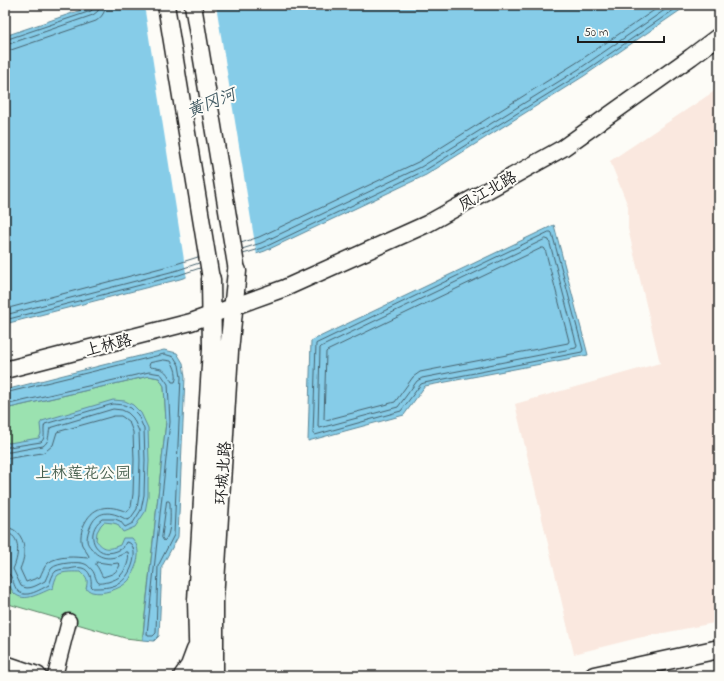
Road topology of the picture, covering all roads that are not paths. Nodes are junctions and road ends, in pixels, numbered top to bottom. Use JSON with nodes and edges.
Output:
{"nodes":[{"id":1,"x":166,"y":5,"type":"edge"},
{"id":2,"x":193,"y":5,"type":"edge"},
{"id":3,"x":719,"y":36,"type":"edge"},
{"id":4,"x":237,"y":270,"type":"joint"},
{"id":5,"x":211,"y":279,"type":"joint"},
{"id":6,"x":234,"y":307,"type":"junction"},
{"id":7,"x":211,"y":315,"type":"junction"},
{"id":8,"x":5,"y":370,"type":"edge"},
{"id":9,"x":68,"y":622,"type":"dead end"},
{"id":10,"x":206,"y":643,"type":"junction"},
{"id":11,"x":719,"y":650,"type":"edge"},
{"id":12,"x":5,"y":665,"type":"edge"},
{"id":13,"x":38,"y":676,"type":"edge"},
{"id":14,"x":56,"y":676,"type":"edge"},
{"id":15,"x":184,"y":676,"type":"edge"},
{"id":16,"x":199,"y":676,"type":"edge"},
{"id":17,"x":214,"y":676,"type":"edge"},
{"id":18,"x":225,"y":676,"type":"edge"},
{"id":19,"x":594,"y":676,"type":"edge"}],
"edges":[{"from":1,"to":5,"type":"main road"},
{"from":2,"to":4,"type":"main road"},
{"from":3,"to":6,"type":"main road","name":"凤江北路"},
{"from":4,"to":6,"type":"main road","name":"环城北路"},
{"from":5,"to":7,"type":"main road","name":"环城北路"},
{"from":6,"to":7,"type":"main road","name":"凤江北路"},
{"from":6,"to":10,"type":"main road","name":"环城北路"},
{"from":7,"to":8,"type":"main road","name":"上林路"},
{"from":7,"to":10,"type":"main road","name":"环城北路"},
{"from":9,"to":14,"type":"street"},
{"from":10,"to":15,"type":"main road"},
{"from":10,"to":16,"type":"main road","name":"环城北路"},
{"from":10,"to":17,"type":"main road","name":"环城北路"},
{"from":10,"to":18,"type":"main road"},
{"from":11,"to":19,"type":"main road"},
{"from":12,"to":13,"type":"main road"}]}
